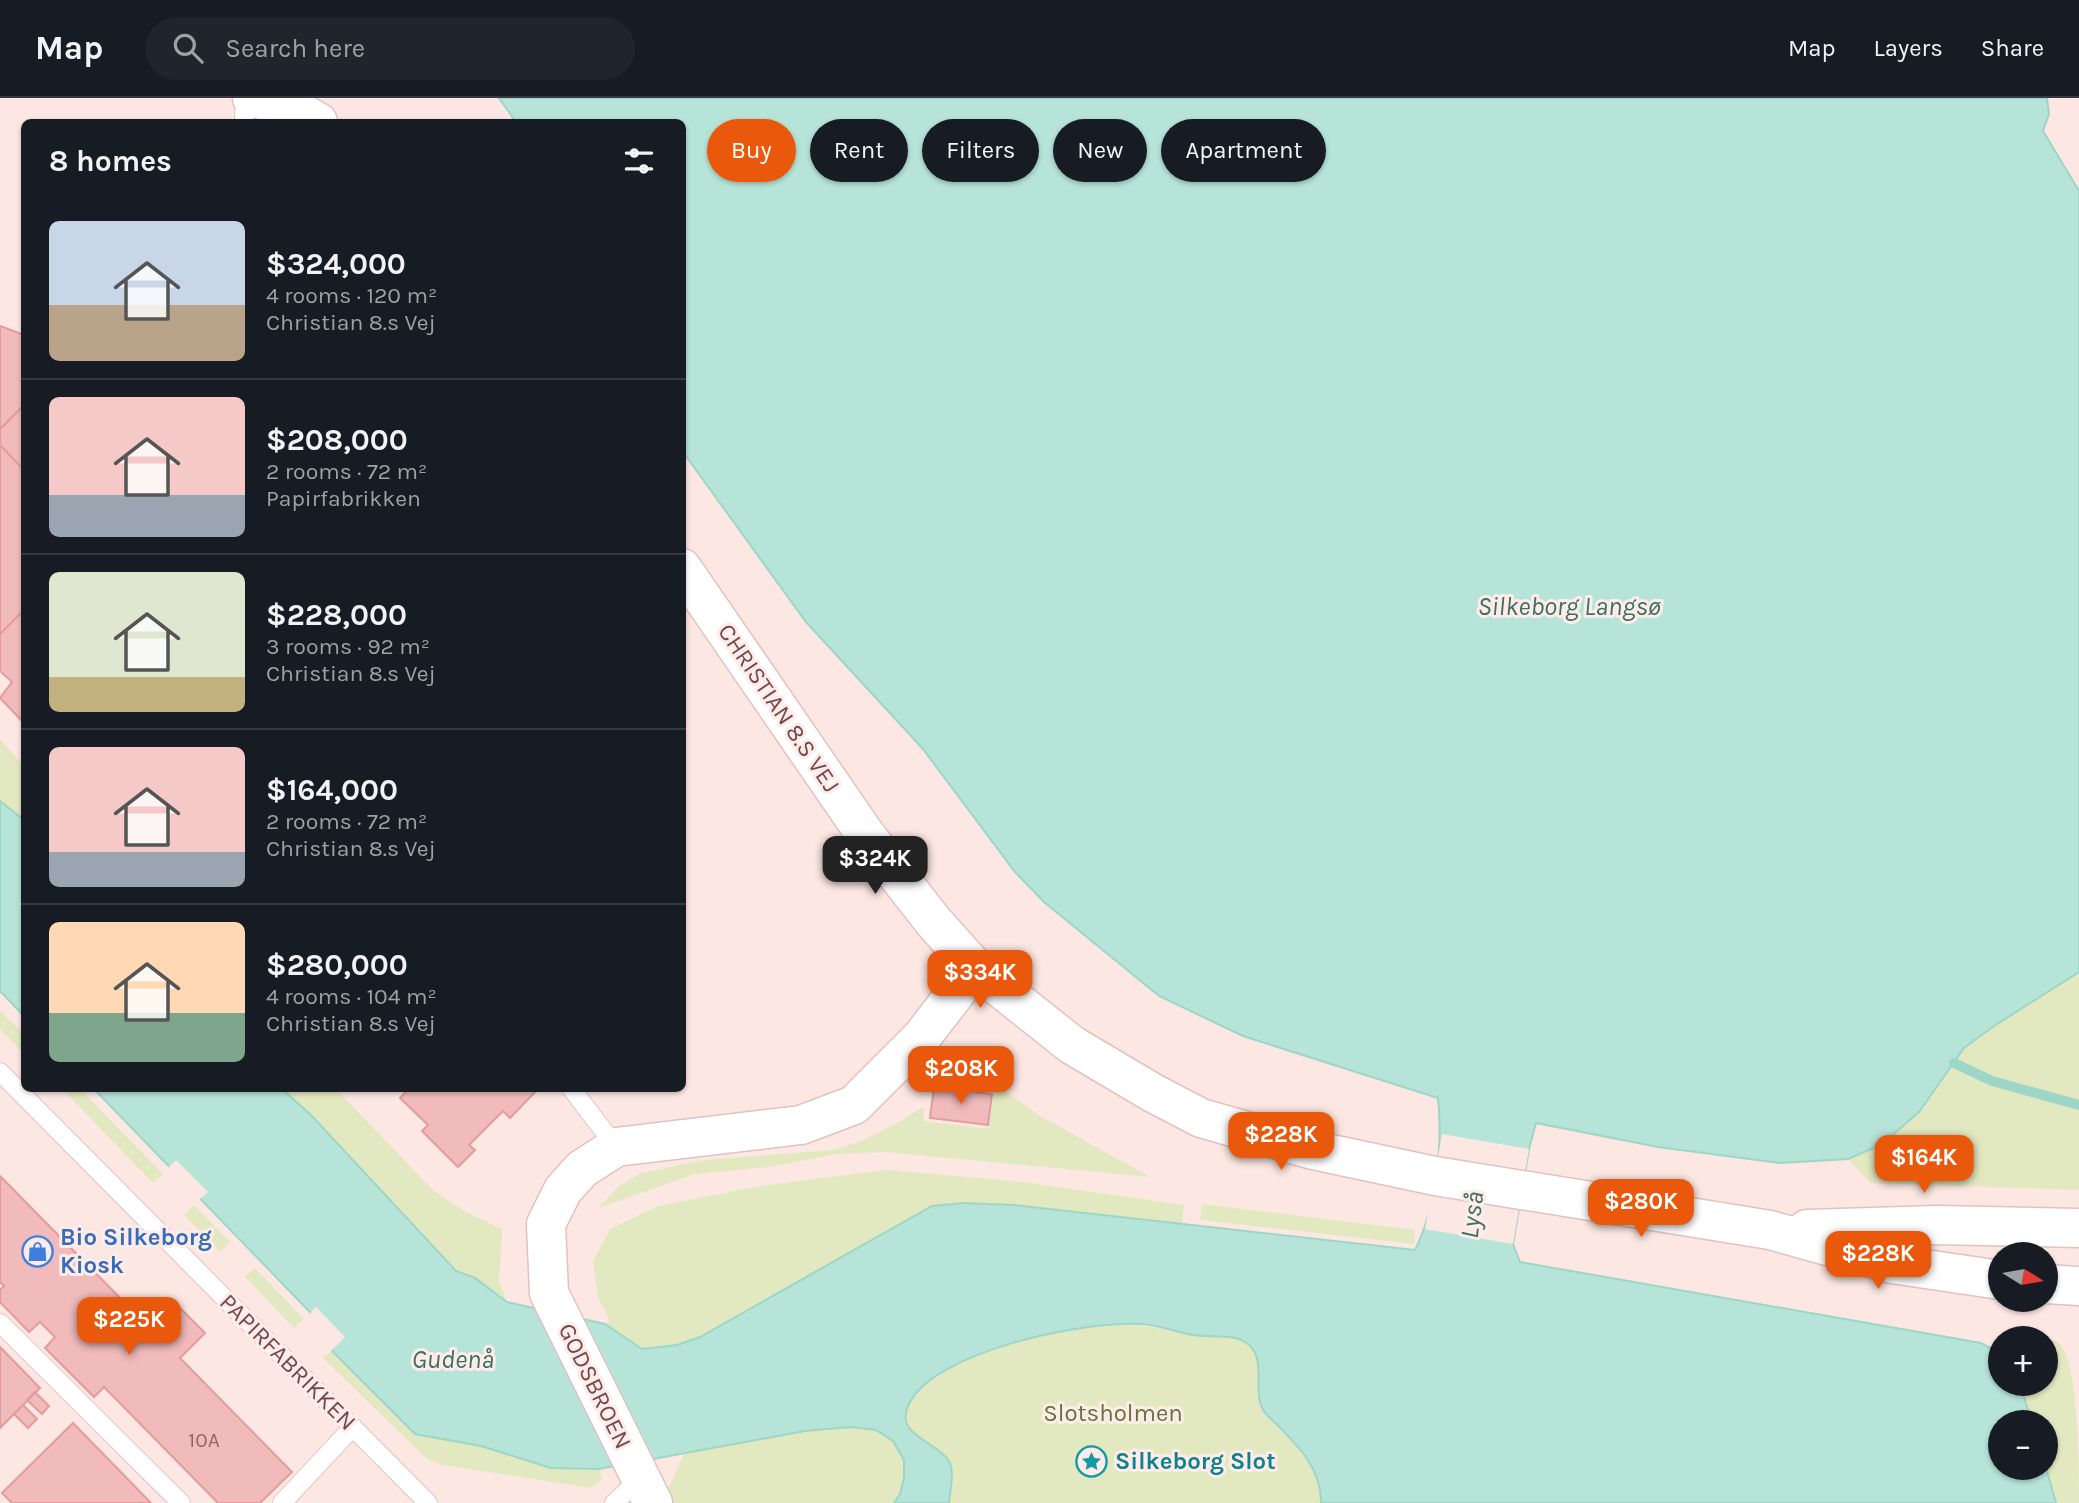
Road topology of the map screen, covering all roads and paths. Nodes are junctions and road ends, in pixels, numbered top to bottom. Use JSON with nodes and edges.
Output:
{"nodes":[{"id":1,"x":245,"y":98,"type":"edge"},
{"id":2,"x":252,"y":98,"type":"edge"},
{"id":3,"x":244,"y":119,"type":"edge"},
{"id":4,"x":313,"y":119,"type":"edge"},
{"id":5,"x":686,"y":574,"type":"edge"},
{"id":6,"x":975,"y":968,"type":"junction"},
{"id":7,"x":0,"y":1072,"type":"edge"},
{"id":8,"x":574,"y":1092,"type":"edge"},
{"id":9,"x":616,"y":1147,"type":"junction"},
{"id":10,"x":2079,"y":1228,"type":"edge"},
{"id":11,"x":1770,"y":1230,"type":"junction"},
{"id":12,"x":1988,"y":1278,"type":"edge"},
{"id":13,"x":2058,"y":1285,"type":"edge"},
{"id":14,"x":2079,"y":1286,"type":"edge"},
{"id":15,"x":0,"y":1324,"type":"edge"},
{"id":16,"x":353,"y":1427,"type":"junction"},
{"id":17,"x":636,"y":1495,"type":"edge"},
{"id":18,"x":181,"y":1503,"type":"edge"},
{"id":19,"x":282,"y":1503,"type":"edge"},
{"id":20,"x":428,"y":1503,"type":"edge"}],
"edges":[{"from":1,"to":3,"type":"lane"},
{"from":2,"to":4,"type":"street"},
{"from":5,"to":6,"type":"street","name":"CHRISTIAN 8.S VEJ"},
{"from":6,"to":9,"type":"street"},
{"from":6,"to":11,"type":"street","name":"CHRISTIAN 8.S VEJ"},
{"from":7,"to":16,"type":"lane","name":"PAPIRFABRIKKEN"},
{"from":8,"to":9,"type":"lane"},
{"from":9,"to":17,"type":"street","name":"GODSBROEN"},
{"from":10,"to":11,"type":"street","name":"CHRISTIAN 8.S VEJ"},
{"from":11,"to":12,"type":"street","name":"CHRISTIAN 8.S VEJ"},
{"from":13,"to":14,"type":"street"},
{"from":15,"to":18,"type":"lane"},
{"from":16,"to":19,"type":"lane"},
{"from":16,"to":20,"type":"lane","name":"PAPIRFABRIKKEN"}]}
